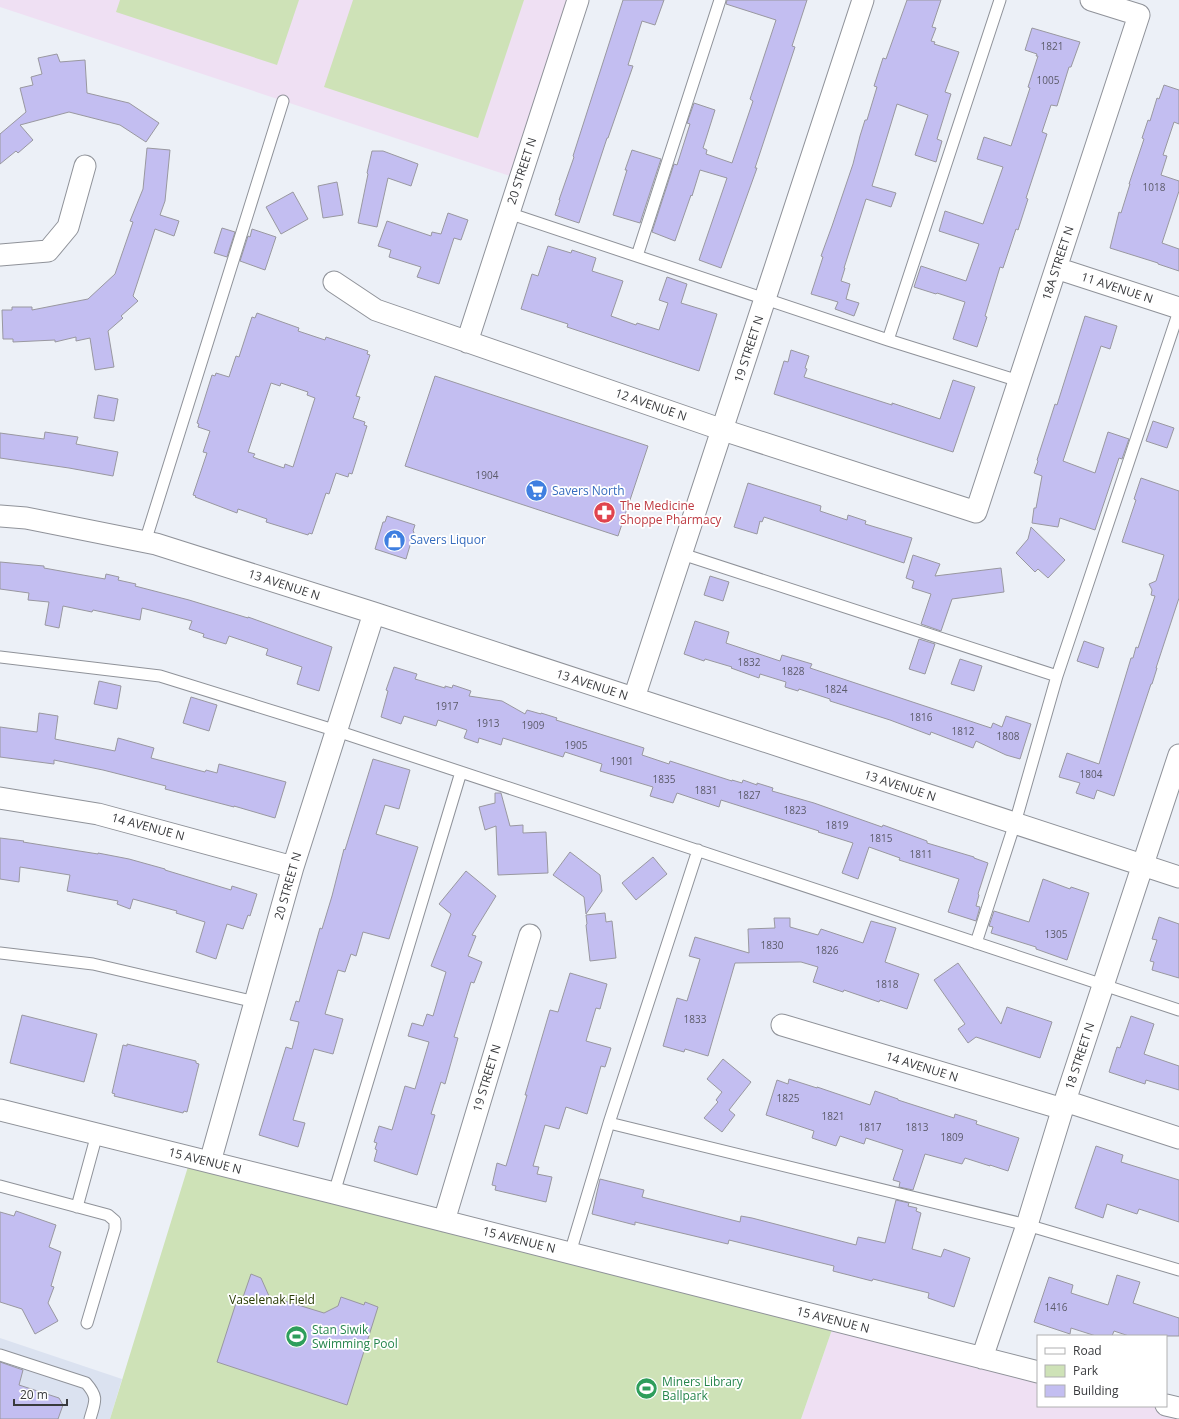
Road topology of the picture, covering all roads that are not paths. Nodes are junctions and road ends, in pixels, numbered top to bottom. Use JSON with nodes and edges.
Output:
{"nodes":[{"id":1,"x":578,"y":0,"type":"edge"},
{"id":2,"x":720,"y":0,"type":"edge"},
{"id":3,"x":863,"y":0,"type":"edge"},
{"id":4,"x":1000,"y":0,"type":"edge"},
{"id":5,"x":1091,"y":0,"type":"edge"},
{"id":6,"x":283,"y":101,"type":"dead end"},
{"id":7,"x":84,"y":166,"type":"dead end"},
{"id":8,"x":508,"y":213,"type":"junction"},
{"id":9,"x":0,"y":255,"type":"edge"},
{"id":10,"x":637,"y":256,"type":"junction"},
{"id":11,"x":1056,"y":268,"type":"junction"},
{"id":12,"x":334,"y":282,"type":"dead end"},
{"id":13,"x":766,"y":300,"type":"junction"},
{"id":14,"x":1179,"y":310,"type":"edge"},
{"id":15,"x":888,"y":340,"type":"junction"},
{"id":16,"x":467,"y":342,"type":"junction"},
{"id":17,"x":1019,"y":381,"type":"junction"},
{"id":18,"x":723,"y":430,"type":"junction"},
{"id":19,"x":976,"y":512,"type":"joint"},
{"id":20,"x":0,"y":516,"type":"edge"},
{"id":21,"x":145,"y":542,"type":"junction"},
{"id":22,"x":682,"y":554,"type":"junction"},
{"id":23,"x":374,"y":613,"type":"junction"},
{"id":24,"x":0,"y":657,"type":"edge"},
{"id":25,"x":1057,"y":676,"type":"junction"},
{"id":26,"x":634,"y":698,"type":"junction"},
{"id":27,"x":337,"y":731,"type":"junction"},
{"id":28,"x":1179,"y":755,"type":"edge"},
{"id":29,"x":461,"y":772,"type":"junction"},
{"id":30,"x":0,"y":798,"type":"edge"},
{"id":31,"x":1015,"y":823,"type":"junction"},
{"id":32,"x":698,"y":850,"type":"junction"},
{"id":33,"x":1143,"y":865,"type":"junction"},
{"id":34,"x":293,"y":867,"type":"junction"},
{"id":35,"x":1179,"y":877,"type":"edge"},
{"id":36,"x":530,"y":935,"type":"dead end"},
{"id":37,"x":976,"y":943,"type":"junction"},
{"id":38,"x":0,"y":953,"type":"edge"},
{"id":39,"x":1104,"y":986,"type":"junction"},
{"id":40,"x":255,"y":1002,"type":"junction"},
{"id":41,"x":1179,"y":1010,"type":"edge"},
{"id":42,"x":782,"y":1025,"type":"dead end"},
{"id":43,"x":1064,"y":1105,"type":"junction"},
{"id":44,"x":0,"y":1110,"type":"edge"},
{"id":45,"x":609,"y":1123,"type":"junction"},
{"id":46,"x":97,"y":1134,"type":"junction"},
{"id":47,"x":1179,"y":1138,"type":"edge"},
{"id":48,"x":210,"y":1162,"type":"junction"},
{"id":49,"x":0,"y":1186,"type":"edge"},
{"id":50,"x":334,"y":1193,"type":"junction"},
{"id":51,"x":77,"y":1207,"type":"junction"},
{"id":52,"x":444,"y":1221,"type":"junction"},
{"id":53,"x":1027,"y":1225,"type":"junction"},
{"id":54,"x":570,"y":1253,"type":"junction"},
{"id":55,"x":1179,"y":1270,"type":"edge"},
{"id":56,"x":87,"y":1323,"type":"dead end"},
{"id":57,"x":0,"y":1354,"type":"edge"},
{"id":58,"x":982,"y":1358,"type":"junction"},
{"id":59,"x":1037,"y":1372,"type":"edge"},
{"id":60,"x":1167,"y":1405,"type":"edge"},
{"id":61,"x":1179,"y":1408,"type":"edge"},
{"id":62,"x":90,"y":1419,"type":"edge"}],
"edges":[{"from":1,"to":8,"type":"street","name":"20 STREET N"},
{"from":2,"to":10,"type":"lane"},
{"from":3,"to":13,"type":"street","name":"19 STREET N"},
{"from":4,"to":15,"type":"lane"},
{"from":5,"to":11,"type":"street","name":"18A STREET N"},
{"from":6,"to":21,"type":"lane"},
{"from":7,"to":9,"type":"street"},
{"from":8,"to":10,"type":"lane"},
{"from":8,"to":16,"type":"street","name":"20 STREET N"},
{"from":10,"to":13,"type":"lane"},
{"from":11,"to":14,"type":"street","name":"11 AVENUE N"},
{"from":11,"to":17,"type":"street","name":"18A STREET N"},
{"from":12,"to":16,"type":"street","name":"12 AVENUE N"},
{"from":13,"to":15,"type":"lane"},
{"from":13,"to":18,"type":"street","name":"19 STREET N"},
{"from":14,"to":25,"type":"lane"},
{"from":15,"to":17,"type":"lane"},
{"from":16,"to":18,"type":"street","name":"12 AVENUE N"},
{"from":17,"to":19,"type":"street","name":"18A STREET N"},
{"from":18,"to":19,"type":"street","name":"12 AVENUE N"},
{"from":18,"to":22,"type":"street","name":"19 STREET N"},
{"from":20,"to":21,"type":"street","name":"13 AVENUE N"},
{"from":21,"to":23,"type":"street","name":"13 AVENUE N"},
{"from":22,"to":25,"type":"lane"},
{"from":22,"to":26,"type":"street","name":"19 STREET N"},
{"from":23,"to":26,"type":"street","name":"13 AVENUE N"},
{"from":23,"to":27,"type":"street","name":"20 STREET N"},
{"from":24,"to":27,"type":"lane"},
{"from":25,"to":31,"type":"lane"},
{"from":26,"to":31,"type":"street","name":"13 AVENUE N"},
{"from":27,"to":29,"type":"lane"},
{"from":27,"to":34,"type":"street","name":"20 STREET N"},
{"from":28,"to":33,"type":"street","name":"18 STREET N"},
{"from":29,"to":32,"type":"lane"},
{"from":29,"to":50,"type":"lane"},
{"from":30,"to":34,"type":"street","name":"14 AVENUE N"},
{"from":31,"to":33,"type":"street","name":"13 AVENUE N"},
{"from":31,"to":37,"type":"lane"},
{"from":32,"to":37,"type":"lane"},
{"from":32,"to":45,"type":"lane"},
{"from":33,"to":35,"type":"street","name":"13 AVENUE N"},
{"from":33,"to":39,"type":"street","name":"18 STREET N"},
{"from":34,"to":40,"type":"street","name":"20 STREET N"},
{"from":36,"to":52,"type":"street","name":"19 STREET N"},
{"from":37,"to":39,"type":"lane"},
{"from":38,"to":40,"type":"lane"},
{"from":39,"to":41,"type":"lane"},
{"from":39,"to":43,"type":"street","name":"18 STREET N"},
{"from":40,"to":48,"type":"street","name":"20 STREET N"},
{"from":42,"to":43,"type":"street","name":"14 AVENUE N"},
{"from":43,"to":47,"type":"street","name":"14 AVENUE N"},
{"from":43,"to":53,"type":"street","name":"18 STREET N"},
{"from":44,"to":46,"type":"street","name":"15 AVENUE N"},
{"from":45,"to":53,"type":"lane"},
{"from":45,"to":54,"type":"lane"},
{"from":46,"to":48,"type":"street","name":"15 AVENUE N"},
{"from":46,"to":51,"type":"lane"},
{"from":48,"to":50,"type":"street","name":"15 AVENUE N"},
{"from":49,"to":51,"type":"lane"},
{"from":50,"to":52,"type":"street","name":"15 AVENUE N"},
{"from":51,"to":56,"type":"lane"},
{"from":52,"to":54,"type":"street","name":"15 AVENUE N"},
{"from":53,"to":55,"type":"lane"},
{"from":53,"to":58,"type":"street","name":"18 STREET N"},
{"from":54,"to":58,"type":"street","name":"15 AVENUE N"},
{"from":57,"to":62,"type":"lane"},
{"from":58,"to":59,"type":"street","name":"15 AVENUE N"},
{"from":60,"to":61,"type":"street"}]}
